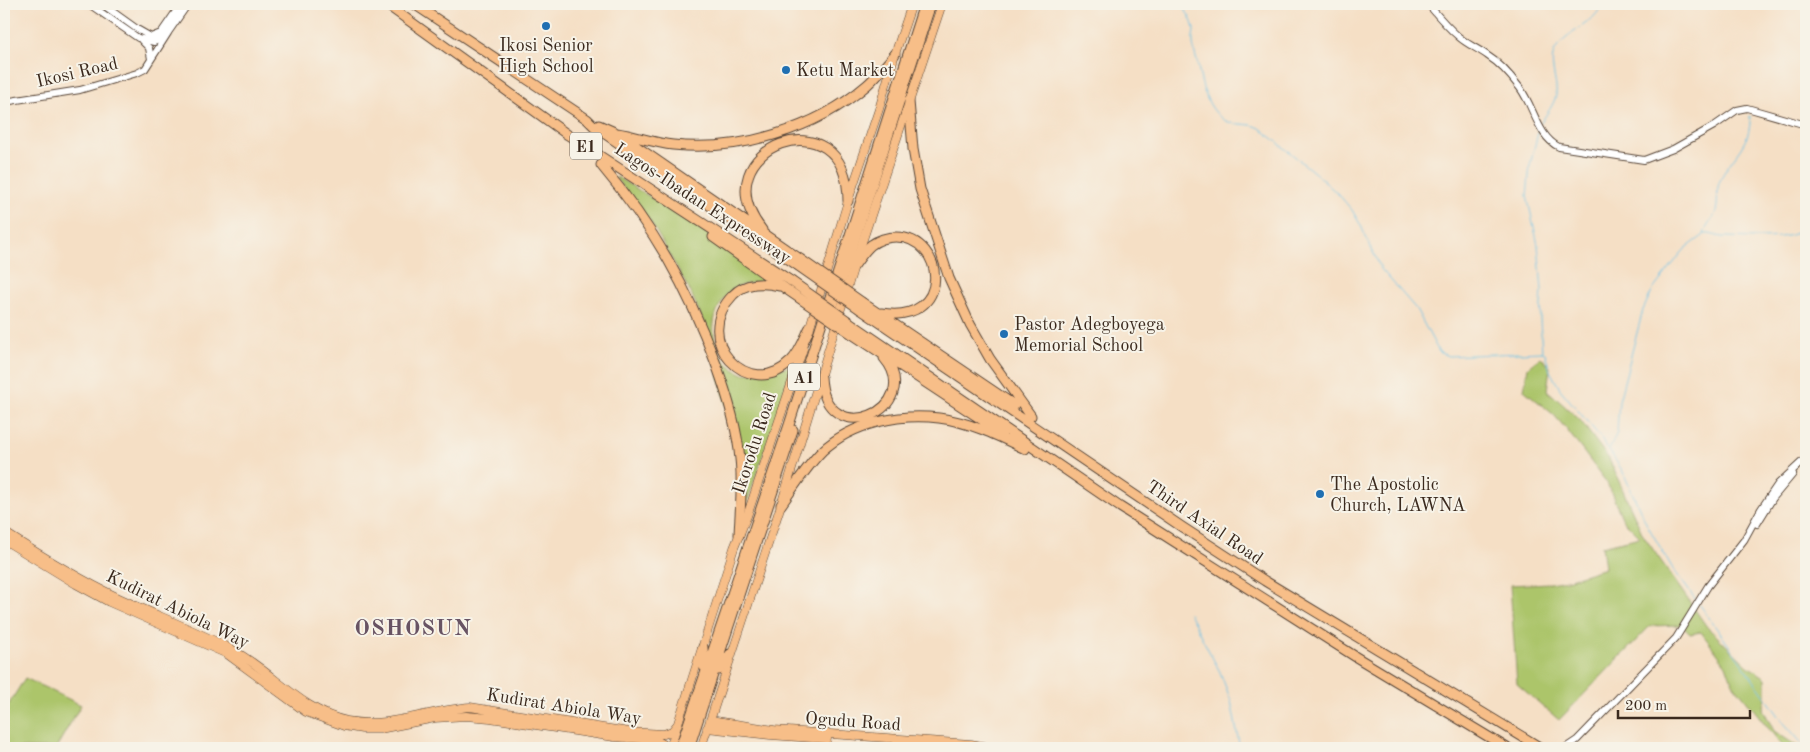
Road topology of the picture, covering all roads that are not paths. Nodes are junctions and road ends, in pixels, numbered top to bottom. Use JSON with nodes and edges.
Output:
{"nodes":[{"id":1,"x":89,"y":4,"type":"edge"},
{"id":2,"x":102,"y":4,"type":"edge"},
{"id":3,"x":181,"y":4,"type":"edge"},
{"id":4,"x":188,"y":4,"type":"edge"},
{"id":5,"x":386,"y":4,"type":"edge"},
{"id":6,"x":414,"y":4,"type":"edge"},
{"id":7,"x":912,"y":4,"type":"edge"},
{"id":8,"x":924,"y":4,"type":"edge"},
{"id":9,"x":931,"y":4,"type":"edge"},
{"id":10,"x":942,"y":4,"type":"edge"},
{"id":11,"x":1428,"y":4,"type":"edge"},
{"id":12,"x":161,"y":38,"type":"junction"},
{"id":13,"x":149,"y":42,"type":"junction"},
{"id":14,"x":894,"y":54,"type":"junction"},
{"id":15,"x":151,"y":59,"type":"junction"},
{"id":16,"x":909,"y":101,"type":"junction"},
{"id":17,"x":4,"y":102,"type":"edge"},
{"id":18,"x":587,"y":119,"type":"junction"},
{"id":19,"x":1806,"y":125,"type":"edge"},
{"id":20,"x":617,"y":133,"type":"junction"},
{"id":21,"x":568,"y":135,"type":"junction"},
{"id":22,"x":600,"y":165,"type":"junction"},
{"id":23,"x":848,"y":201,"type":"junction"},
{"id":24,"x":767,"y":236,"type":"junction"},
{"id":25,"x":798,"y":262,"type":"junction"},
{"id":26,"x":854,"y":266,"type":"junction"},
{"id":27,"x":789,"y":285,"type":"junction"},
{"id":28,"x":861,"y":306,"type":"junction"},
{"id":29,"x":877,"y":313,"type":"junction"},
{"id":30,"x":809,"y":329,"type":"junction"},
{"id":31,"x":853,"y":330,"type":"junction"},
{"id":32,"x":875,"y":350,"type":"junction"},
{"id":33,"x":822,"y":377,"type":"junction"},
{"id":34,"x":1031,"y":416,"type":"junction"},
{"id":35,"x":1061,"y":444,"type":"junction"},
{"id":36,"x":1025,"y":449,"type":"junction"},
{"id":37,"x":1806,"y":458,"type":"edge"},
{"id":38,"x":1806,"y":463,"type":"edge"},
{"id":39,"x":1066,"y":470,"type":"junction"},
{"id":40,"x":781,"y":505,"type":"junction"},
{"id":41,"x":4,"y":532,"type":"edge"},
{"id":42,"x":739,"y":535,"type":"junction"},
{"id":43,"x":4,"y":540,"type":"edge"},
{"id":44,"x":1716,"y":576,"type":"junction"},
{"id":45,"x":169,"y":625,"type":"junction"},
{"id":46,"x":703,"y":648,"type":"junction"},
{"id":47,"x":730,"y":654,"type":"junction"},
{"id":48,"x":704,"y":675,"type":"junction"},
{"id":49,"x":714,"y":678,"type":"junction"},
{"id":50,"x":681,"y":715,"type":"junction"},
{"id":51,"x":708,"y":724,"type":"junction"},
{"id":52,"x":1568,"y":747,"type":"edge"},
{"id":53,"x":665,"y":748,"type":"edge"},
{"id":54,"x":670,"y":748,"type":"edge"},
{"id":55,"x":680,"y":748,"type":"edge"},
{"id":56,"x":690,"y":748,"type":"edge"},
{"id":57,"x":701,"y":748,"type":"edge"},
{"id":58,"x":953,"y":748,"type":"edge"},
{"id":59,"x":994,"y":748,"type":"edge"},
{"id":60,"x":1507,"y":748,"type":"edge"},
{"id":61,"x":1541,"y":748,"type":"edge"}],
"edges":[{"from":1,"to":13,"type":"street"},
{"from":2,"to":13,"type":"street"},
{"from":3,"to":12,"type":"street"},
{"from":4,"to":12,"type":"street"},
{"from":5,"to":21,"type":"highway","name":"Lagos-Ibadan Expressway","number":"E1"},
{"from":6,"to":18,"type":"highway","name":"Lagos-Ibadan Expressway","number":"E1"},
{"from":7,"to":14,"type":"main road","name":"Ikorodu Road"},
{"from":8,"to":48,"type":"highway","name":"Ikorodu Road","number":"A1"},
{"from":9,"to":49,"type":"highway","name":"Ikorodu Road","number":"A1"},
{"from":10,"to":16,"type":"main road"},
{"from":11,"to":19,"type":"street"},
{"from":12,"to":13,"type":"street"},
{"from":12,"to":15,"type":"street","name":"Ikosi Road"},
{"from":13,"to":15,"type":"street"},
{"from":14,"to":20,"type":"highway"},
{"from":14,"to":23,"type":"main road","name":"Ikorodu Road"},
{"from":15,"to":17,"type":"street","name":"Ikosi Road"},
{"from":16,"to":26,"type":"main road"},
{"from":16,"to":34,"type":"highway"},
{"from":18,"to":20,"type":"highway"},
{"from":18,"to":25,"type":"highway","name":"Lagos-Ibadan Expressway","number":"E1"},
{"from":20,"to":24,"type":"highway"},
{"from":21,"to":22,"type":"highway"},
{"from":21,"to":27,"type":"highway","name":"Lagos-Ibadan Expressway","number":"E1"},
{"from":22,"to":27,"type":"highway"},
{"from":22,"to":42,"type":"highway"},
{"from":23,"to":24,"type":"highway"},
{"from":23,"to":30,"type":"main road","name":"Ikorodu Road"},
{"from":24,"to":25,"type":"highway"},
{"from":25,"to":28,"type":"highway","name":"Lagos-Ibadan Expressway","bridge":true},
{"from":26,"to":29,"type":"highway"},
{"from":26,"to":33,"type":"main road"},
{"from":27,"to":30,"type":"highway"},
{"from":27,"to":31,"type":"highway","name":"Lagos-Ibadan Expressway","bridge":true},
{"from":28,"to":29,"type":"highway"},
{"from":28,"to":35,"type":"highway","name":"Third Axial Road"},
{"from":29,"to":34,"type":"highway"},
{"from":30,"to":42,"type":"main road","name":"Ikorodu Road"},
{"from":31,"to":32,"type":"highway"},
{"from":31,"to":39,"type":"highway","name":"Third Axial Road"},
{"from":32,"to":33,"type":"highway"},
{"from":32,"to":36,"type":"highway"},
{"from":33,"to":40,"type":"main road"},
{"from":34,"to":35,"type":"highway"},
{"from":35,"to":61,"type":"highway","name":"Third Axial Road"},
{"from":36,"to":39,"type":"highway"},
{"from":36,"to":40,"type":"highway"},
{"from":37,"to":44,"type":"street"},
{"from":38,"to":44,"type":"street"},
{"from":39,"to":60,"type":"highway","name":"Third Axial Road"},
{"from":40,"to":47,"type":"main road"},
{"from":41,"to":45,"type":"main road","name":"Kudirat Abiola Way"},
{"from":42,"to":46,"type":"main road","name":"Ikorodu Road"},
{"from":43,"to":45,"type":"main road","name":"Kudirat Abiola Way"},
{"from":44,"to":52,"type":"street"},
{"from":45,"to":50,"type":"main road","name":"Kudirat Abiola Way"},
{"from":45,"to":53,"type":"main road","name":"Kudirat Abiola Way"},
{"from":46,"to":48,"type":"highway"},
{"from":46,"to":50,"type":"main road","name":"Ikorodu Road"},
{"from":47,"to":49,"type":"highway"},
{"from":47,"to":51,"type":"main road"},
{"from":48,"to":55,"type":"highway","name":"Ikorodu Road","number":"A1"},
{"from":49,"to":56,"type":"highway","name":"Ikorodu Road","number":"A1"},
{"from":50,"to":54,"type":"main road","name":"Ikorodu Road"},
{"from":51,"to":57,"type":"main road"},
{"from":51,"to":58,"type":"main road","name":"Ogudu Road"},
{"from":51,"to":59,"type":"main road","name":"Ogudu Road"}]}
